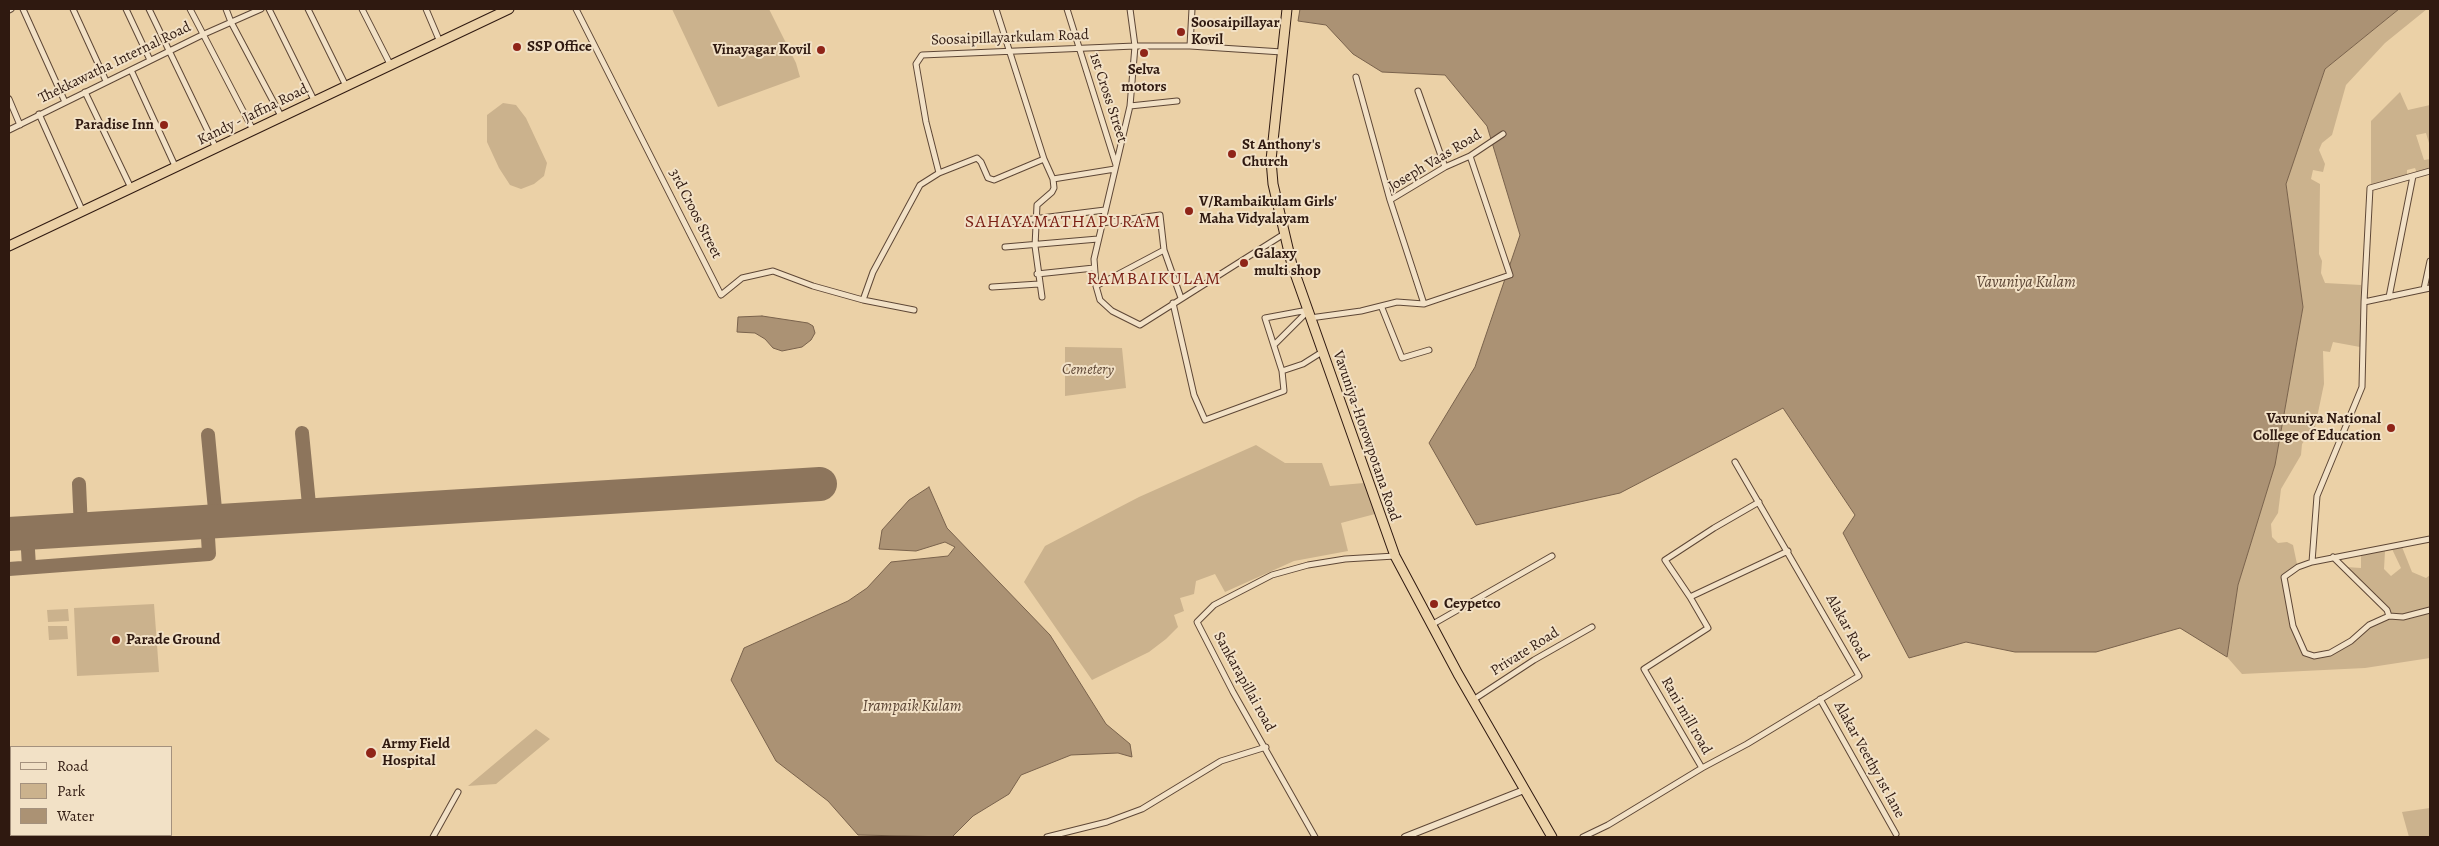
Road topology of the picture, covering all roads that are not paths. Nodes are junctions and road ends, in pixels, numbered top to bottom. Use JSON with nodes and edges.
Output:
{"nodes":[{"id":1,"x":22,"y":9,"type":"edge"},
{"id":2,"x":73,"y":9,"type":"edge"},
{"id":3,"x":126,"y":9,"type":"edge"},
{"id":4,"x":149,"y":9,"type":"edge"},
{"id":5,"x":190,"y":9,"type":"edge"},
{"id":6,"x":226,"y":9,"type":"edge"},
{"id":7,"x":261,"y":9,"type":"edge"},
{"id":8,"x":269,"y":9,"type":"edge"},
{"id":9,"x":308,"y":9,"type":"edge"},
{"id":10,"x":362,"y":9,"type":"edge"},
{"id":11,"x":426,"y":9,"type":"edge"},
{"id":12,"x":509,"y":9,"type":"edge"},
{"id":13,"x":576,"y":9,"type":"edge"},
{"id":14,"x":996,"y":9,"type":"edge"},
{"id":15,"x":1067,"y":9,"type":"edge"},
{"id":16,"x":1130,"y":9,"type":"edge"},
{"id":17,"x":1192,"y":9,"type":"edge"},
{"id":18,"x":1288,"y":9,"type":"edge"},
{"id":19,"x":230,"y":22,"type":"junction"},
{"id":20,"x":202,"y":35,"type":"junction"},
{"id":21,"x":440,"y":42,"type":"junction"},
{"id":22,"x":1135,"y":46,"type":"junction"},
{"id":23,"x":1190,"y":46,"type":"junction"},
{"id":24,"x":1078,"y":48,"type":"junction"},
{"id":25,"x":170,"y":50,"type":"junction"},
{"id":26,"x":1010,"y":50,"type":"junction"},
{"id":27,"x":1282,"y":52,"type":"junction"},
{"id":28,"x":150,"y":60,"type":"junction"},
{"id":29,"x":391,"y":66,"type":"junction"},
{"id":30,"x":131,"y":70,"type":"junction"},
{"id":31,"x":1356,"y":77,"type":"dead end"},
{"id":32,"x":106,"y":81,"type":"junction"},
{"id":33,"x":346,"y":86,"type":"junction"},
{"id":34,"x":1418,"y":91,"type":"dead end"},
{"id":35,"x":86,"y":92,"type":"junction"},
{"id":36,"x":9,"y":99,"type":"edge"},
{"id":37,"x":314,"y":100,"type":"junction"},
{"id":38,"x":1177,"y":101,"type":"dead end"},
{"id":39,"x":65,"y":102,"type":"junction"},
{"id":40,"x":1130,"y":106,"type":"junction"},
{"id":41,"x":39,"y":114,"type":"junction"},
{"id":42,"x":281,"y":116,"type":"junction"},
{"id":43,"x":20,"y":125,"type":"junction"},
{"id":44,"x":9,"y":130,"type":"edge"},
{"id":45,"x":253,"y":130,"type":"junction"},
{"id":46,"x":1503,"y":134,"type":"dead end"},
{"id":47,"x":216,"y":148,"type":"junction"},
{"id":48,"x":1470,"y":156,"type":"junction"},
{"id":49,"x":1044,"y":160,"type":"junction"},
{"id":50,"x":1116,"y":167,"type":"junction"},
{"id":51,"x":1445,"y":167,"type":"junction"},
{"id":52,"x":176,"y":168,"type":"junction"},
{"id":53,"x":2430,"y":171,"type":"edge"},
{"id":54,"x":939,"y":173,"type":"junction"},
{"id":55,"x":2413,"y":176,"type":"junction"},
{"id":56,"x":1053,"y":179,"type":"junction"},
{"id":57,"x":131,"y":188,"type":"junction"},
{"id":58,"x":1390,"y":200,"type":"junction"},
{"id":59,"x":82,"y":210,"type":"junction"},
{"id":60,"x":1106,"y":210,"type":"junction"},
{"id":61,"x":1036,"y":217,"type":"junction"},
{"id":62,"x":1009,"y":222,"type":"dead end"},
{"id":63,"x":1102,"y":223,"type":"junction"},
{"id":64,"x":1284,"y":234,"type":"junction"},
{"id":65,"x":1098,"y":239,"type":"junction"},
{"id":66,"x":9,"y":244,"type":"edge"},
{"id":67,"x":1035,"y":246,"type":"junction"},
{"id":68,"x":1005,"y":247,"type":"dead end"},
{"id":69,"x":1164,"y":250,"type":"junction"},
{"id":70,"x":2430,"y":261,"type":"edge"},
{"id":71,"x":1094,"y":268,"type":"junction"},
{"id":72,"x":1038,"y":274,"type":"junction"},
{"id":73,"x":1039,"y":284,"type":"junction"},
{"id":74,"x":1096,"y":286,"type":"junction"},
{"id":75,"x":992,"y":287,"type":"dead end"},
{"id":76,"x":2427,"y":288,"type":"edge"},
{"id":77,"x":1042,"y":297,"type":"dead end"},
{"id":78,"x":2389,"y":297,"type":"junction"},
{"id":79,"x":1181,"y":298,"type":"junction"},
{"id":80,"x":863,"y":300,"type":"junction"},
{"id":81,"x":2364,"y":302,"type":"junction"},
{"id":82,"x":1173,"y":303,"type":"junction"},
{"id":83,"x":1424,"y":304,"type":"junction"},
{"id":84,"x":1382,"y":308,"type":"junction"},
{"id":85,"x":914,"y":310,"type":"dead end"},
{"id":86,"x":1309,"y":313,"type":"junction"},
{"id":87,"x":1274,"y":345,"type":"junction"},
{"id":88,"x":1429,"y":350,"type":"dead end"},
{"id":89,"x":1322,"y":352,"type":"junction"},
{"id":90,"x":1282,"y":371,"type":"junction"},
{"id":91,"x":1735,"y":462,"type":"dead end"},
{"id":92,"x":1759,"y":502,"type":"junction"},
{"id":93,"x":2430,"y":539,"type":"edge"},
{"id":94,"x":1788,"y":551,"type":"junction"},
{"id":95,"x":1395,"y":556,"type":"junction"},
{"id":96,"x":1552,"y":556,"type":"dead end"},
{"id":97,"x":2333,"y":557,"type":"junction"},
{"id":98,"x":2312,"y":562,"type":"junction"},
{"id":99,"x":1690,"y":597,"type":"junction"},
{"id":100,"x":2430,"y":610,"type":"edge"},
{"id":101,"x":2389,"y":616,"type":"junction"},
{"id":102,"x":1433,"y":624,"type":"junction"},
{"id":103,"x":1592,"y":627,"type":"dead end"},
{"id":104,"x":1820,"y":699,"type":"junction"},
{"id":105,"x":1473,"y":700,"type":"junction"},
{"id":106,"x":1266,"y":747,"type":"junction"},
{"id":107,"x":1702,"y":768,"type":"junction"},
{"id":108,"x":1524,"y":790,"type":"junction"},
{"id":109,"x":458,"y":792,"type":"dead end"},
{"id":110,"x":1896,"y":834,"type":"dead end"},
{"id":111,"x":434,"y":837,"type":"edge"},
{"id":112,"x":1047,"y":837,"type":"edge"},
{"id":113,"x":1315,"y":837,"type":"edge"},
{"id":114,"x":1405,"y":837,"type":"edge"},
{"id":115,"x":1552,"y":837,"type":"edge"},
{"id":116,"x":1583,"y":837,"type":"edge"}],
"edges":[{"from":1,"to":39,"type":"street"},
{"from":2,"to":32,"type":"street"},
{"from":3,"to":28,"type":"street"},
{"from":4,"to":25,"type":"street"},
{"from":5,"to":20,"type":"street"},
{"from":6,"to":19,"type":"street"},
{"from":7,"to":19,"type":"street","name":"Thekkawatha Internal Road"},
{"from":8,"to":37,"type":"street"},
{"from":9,"to":33,"type":"street"},
{"from":10,"to":29,"type":"street"},
{"from":11,"to":21,"type":"street"},
{"from":12,"to":21,"type":"highway","name":"Kandy - Jaffna Road"},
{"from":13,"to":80,"type":"street","name":"3rd Croos Street"},
{"from":14,"to":26,"type":"street"},
{"from":15,"to":24,"type":"street","name":"1st Cross Street"},
{"from":16,"to":22,"type":"street"},
{"from":17,"to":23,"type":"street"},
{"from":18,"to":27,"type":"highway","name":"Vavuniya-Horowpotana Road"},
{"from":19,"to":20,"type":"street","name":"Thekkawatha Internal Road"},
{"from":19,"to":42,"type":"street"},
{"from":20,"to":25,"type":"street","name":"Thekkawatha Internal Road"},
{"from":20,"to":45,"type":"street"},
{"from":21,"to":29,"type":"highway","name":"Kandy - Jaffna Road"},
{"from":22,"to":23,"type":"street","name":"Soosaipillayarkulam Road"},
{"from":22,"to":24,"type":"street","name":"Soosaipillayarkulam Road"},
{"from":22,"to":40,"type":"street"},
{"from":23,"to":27,"type":"street","name":"Soosaipillayarkulam Road"},
{"from":24,"to":26,"type":"street","name":"Soosaipillayarkulam Road"},
{"from":24,"to":50,"type":"street","name":"1st Cross Street"},
{"from":25,"to":28,"type":"street","name":"Thekkawatha Internal Road"},
{"from":25,"to":47,"type":"street"},
{"from":26,"to":49,"type":"street"},
{"from":26,"to":54,"type":"street","name":"Soosaipillayarkulam Road"},
{"from":27,"to":64,"type":"highway","name":"Vavuniya-Horowpotana Road"},
{"from":28,"to":30,"type":"street","name":"Thekkawatha Internal Road"},
{"from":29,"to":33,"type":"highway","name":"Kandy - Jaffna Road"},
{"from":30,"to":32,"type":"street","name":"Thekkawatha Internal Road"},
{"from":30,"to":52,"type":"street"},
{"from":31,"to":58,"type":"street"},
{"from":32,"to":35,"type":"street","name":"Thekkawatha Internal Road"},
{"from":33,"to":37,"type":"highway","name":"Kandy - Jaffna Road"},
{"from":34,"to":51,"type":"street"},
{"from":35,"to":39,"type":"street","name":"Thekkawatha Internal Road"},
{"from":35,"to":57,"type":"street"},
{"from":36,"to":43,"type":"street"},
{"from":37,"to":42,"type":"highway","name":"Kandy - Jaffna Road"},
{"from":38,"to":40,"type":"street"},
{"from":39,"to":41,"type":"street","name":"Thekkawatha Internal Road"},
{"from":40,"to":50,"type":"street"},
{"from":41,"to":43,"type":"street","name":"Thekkawatha Internal Road"},
{"from":41,"to":59,"type":"street"},
{"from":42,"to":45,"type":"highway","name":"Kandy - Jaffna Road"},
{"from":43,"to":44,"type":"street","name":"Thekkawatha Internal Road"},
{"from":45,"to":47,"type":"highway","name":"Kandy - Jaffna Road"},
{"from":46,"to":48,"type":"street","name":"Joseph Vaas Road"},
{"from":47,"to":52,"type":"highway","name":"Kandy - Jaffna Road"},
{"from":48,"to":51,"type":"street","name":"Joseph Vaas Road"},
{"from":48,"to":83,"type":"street"},
{"from":49,"to":54,"type":"street"},
{"from":49,"to":56,"type":"street"},
{"from":50,"to":56,"type":"street"},
{"from":50,"to":60,"type":"street"},
{"from":51,"to":58,"type":"street","name":"Joseph Vaas Road"},
{"from":52,"to":57,"type":"highway","name":"Kandy - Jaffna Road"},
{"from":53,"to":55,"type":"street"},
{"from":54,"to":80,"type":"street"},
{"from":55,"to":78,"type":"street"},
{"from":55,"to":81,"type":"street"},
{"from":56,"to":61,"type":"street"},
{"from":57,"to":59,"type":"highway","name":"Kandy - Jaffna Road"},
{"from":58,"to":83,"type":"street","name":"Joseph Vaas Road"},
{"from":59,"to":66,"type":"highway","name":"Kandy - Jaffna Road"},
{"from":60,"to":61,"type":"street"},
{"from":60,"to":63,"type":"street"},
{"from":61,"to":62,"type":"street"},
{"from":61,"to":67,"type":"street"},
{"from":63,"to":65,"type":"street"},
{"from":63,"to":69,"type":"street"},
{"from":64,"to":79,"type":"street"},
{"from":64,"to":86,"type":"highway","name":"Vavuniya-Horowpotana Road"},
{"from":65,"to":67,"type":"street"},
{"from":65,"to":71,"type":"street"},
{"from":67,"to":68,"type":"street"},
{"from":67,"to":72,"type":"street"},
{"from":69,"to":74,"type":"street"},
{"from":69,"to":79,"type":"street"},
{"from":70,"to":76,"type":"street"},
{"from":71,"to":72,"type":"street"},
{"from":71,"to":74,"type":"street"},
{"from":72,"to":73,"type":"street"},
{"from":73,"to":75,"type":"street"},
{"from":73,"to":77,"type":"street"},
{"from":74,"to":82,"type":"street"},
{"from":76,"to":78,"type":"street"},
{"from":78,"to":81,"type":"street"},
{"from":79,"to":82,"type":"street"},
{"from":80,"to":85,"type":"street"},
{"from":81,"to":98,"type":"street"},
{"from":82,"to":90,"type":"street"},
{"from":83,"to":84,"type":"street"},
{"from":84,"to":86,"type":"street"},
{"from":84,"to":88,"type":"street"},
{"from":86,"to":87,"type":"street"},
{"from":86,"to":87,"type":"street"},
{"from":86,"to":89,"type":"highway","name":"Vavuniya-Horowpotana Road"},
{"from":87,"to":90,"type":"street"},
{"from":89,"to":90,"type":"street"},
{"from":89,"to":95,"type":"highway","name":"Vavuniya-Horowpotana Road"},
{"from":91,"to":92,"type":"street","name":"Alakar Road"},
{"from":92,"to":94,"type":"street","name":"Alakar Road"},
{"from":92,"to":99,"type":"street"},
{"from":93,"to":97,"type":"street"},
{"from":94,"to":99,"type":"street"},
{"from":94,"to":104,"type":"street","name":"Alakar Road"},
{"from":95,"to":102,"type":"highway","name":"Vavuniya-Horowpotana Road"},
{"from":95,"to":106,"type":"street","name":"Sankarapillai road"},
{"from":96,"to":102,"type":"street"},
{"from":97,"to":98,"type":"street"},
{"from":97,"to":101,"type":"street"},
{"from":98,"to":101,"type":"street"},
{"from":99,"to":107,"type":"street","name":"Rani mill road"},
{"from":100,"to":101,"type":"street"},
{"from":102,"to":105,"type":"highway","name":"Vavuniya-Horowpotana Road"},
{"from":103,"to":105,"type":"street","name":"Private Road"},
{"from":104,"to":107,"type":"street","name":"Alakar Road"},
{"from":104,"to":110,"type":"street","name":"Alakar Veethy 1st lane"},
{"from":105,"to":108,"type":"highway","name":"Vavuniya-Horowpotana Road"},
{"from":106,"to":112,"type":"street"},
{"from":106,"to":113,"type":"street","name":"Sankarapillai road"},
{"from":107,"to":116,"type":"street","name":"Rani mill road"},
{"from":108,"to":114,"type":"street"},
{"from":108,"to":115,"type":"highway","name":"Vavuniya-Horowpotana Road"},
{"from":109,"to":111,"type":"street"}]}
